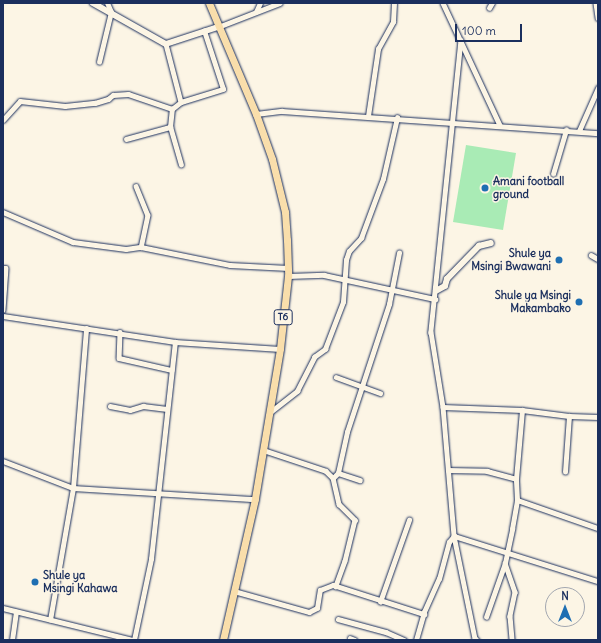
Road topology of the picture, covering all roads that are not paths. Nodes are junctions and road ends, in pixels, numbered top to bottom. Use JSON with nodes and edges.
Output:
{"nodes":[{"id":1,"x":93,"y":3,"type":"edge"},
{"id":2,"x":107,"y":3,"type":"edge"},
{"id":3,"x":209,"y":3,"type":"edge"},
{"id":4,"x":260,"y":3,"type":"edge"},
{"id":5,"x":280,"y":3,"type":"edge"},
{"id":6,"x":394,"y":3,"type":"edge"},
{"id":7,"x":443,"y":3,"type":"edge"},
{"id":8,"x":596,"y":3,"type":"edge"},
{"id":9,"x":111,"y":12,"type":"junction"},
{"id":10,"x":256,"y":12,"type":"junction"},
{"id":11,"x":598,"y":18,"type":"edge"},
{"id":12,"x":218,"y":28,"type":"junction"},
{"id":13,"x":204,"y":31,"type":"junction"},
{"id":14,"x":461,"y":40,"type":"junction"},
{"id":15,"x":166,"y":44,"type":"junction"},
{"id":16,"x":99,"y":62,"type":"dead end"},
{"id":17,"x":598,"y":88,"type":"edge"},
{"id":18,"x":181,"y":102,"type":"junction"},
{"id":19,"x":172,"y":109,"type":"junction"},
{"id":20,"x":256,"y":114,"type":"junction"},
{"id":21,"x":368,"y":116,"type":"junction"},
{"id":22,"x":397,"y":118,"type":"junction"},
{"id":23,"x":3,"y":120,"type":"edge"},
{"id":24,"x":454,"y":122,"type":"junction"},
{"id":25,"x":500,"y":125,"type":"junction"},
{"id":26,"x":170,"y":127,"type":"junction"},
{"id":27,"x":566,"y":130,"type":"junction"},
{"id":28,"x":579,"y":131,"type":"junction"},
{"id":29,"x":598,"y":133,"type":"edge"},
{"id":30,"x":126,"y":139,"type":"dead end"},
{"id":31,"x":181,"y":165,"type":"dead end"},
{"id":32,"x":554,"y":174,"type":"dead end"},
{"id":33,"x":136,"y":186,"type":"dead end"},
{"id":34,"x":3,"y":212,"type":"edge"},
{"id":35,"x":491,"y":244,"type":"dead end"},
{"id":36,"x":141,"y":247,"type":"junction"},
{"id":37,"x":399,"y":253,"type":"dead end"},
{"id":38,"x":591,"y":255,"type":"dead end"},
{"id":39,"x":598,"y":259,"type":"edge"},
{"id":40,"x":3,"y":268,"type":"edge"},
{"id":41,"x":288,"y":268,"type":"junction"},
{"id":42,"x":288,"y":276,"type":"junction"},
{"id":43,"x":345,"y":278,"type":"junction"},
{"id":44,"x":391,"y":289,"type":"junction"},
{"id":45,"x":436,"y":291,"type":"junction"},
{"id":46,"x":435,"y":299,"type":"junction"},
{"id":47,"x":3,"y":310,"type":"edge"},
{"id":48,"x":3,"y":316,"type":"edge"},
{"id":49,"x":86,"y":329,"type":"junction"},
{"id":50,"x":120,"y":332,"type":"junction"},
{"id":51,"x":175,"y":342,"type":"junction"},
{"id":52,"x":280,"y":349,"type":"junction"},
{"id":53,"x":172,"y":370,"type":"junction"},
{"id":54,"x":336,"y":377,"type":"dead end"},
{"id":55,"x":363,"y":386,"type":"junction"},
{"id":56,"x":380,"y":393,"type":"dead end"},
{"id":57,"x":110,"y":406,"type":"dead end"},
{"id":58,"x":443,"y":407,"type":"junction"},
{"id":59,"x":167,"y":409,"type":"junction"},
{"id":60,"x":522,"y":410,"type":"junction"},
{"id":61,"x":269,"y":413,"type":"junction"},
{"id":62,"x":569,"y":416,"type":"junction"},
{"id":63,"x":598,"y":417,"type":"edge"},
{"id":64,"x":263,"y":450,"type":"junction"},
{"id":65,"x":3,"y":461,"type":"edge"},
{"id":66,"x":448,"y":470,"type":"junction"},
{"id":67,"x":565,"y":472,"type":"dead end"},
{"id":68,"x":338,"y":474,"type":"junction"},
{"id":69,"x":333,"y":478,"type":"junction"},
{"id":70,"x":516,"y":478,"type":"junction"},
{"id":71,"x":360,"y":480,"type":"dead end"},
{"id":72,"x":73,"y":488,"type":"junction"},
{"id":73,"x":156,"y":492,"type":"junction"},
{"id":74,"x":255,"y":500,"type":"junction"},
{"id":75,"x":517,"y":500,"type":"junction"},
{"id":76,"x":409,"y":520,"type":"dead end"},
{"id":77,"x":598,"y":528,"type":"edge"},
{"id":78,"x":454,"y":536,"type":"junction"},
{"id":79,"x":506,"y":552,"type":"junction"},
{"id":80,"x":505,"y":563,"type":"junction"},
{"id":81,"x":598,"y":581,"type":"edge"},
{"id":82,"x":336,"y":586,"type":"junction"},
{"id":83,"x":234,"y":591,"type":"junction"},
{"id":84,"x":380,"y":602,"type":"junction"},
{"id":85,"x":3,"y":608,"type":"edge"},
{"id":86,"x":16,"y":612,"type":"junction"},
{"id":87,"x":424,"y":614,"type":"junction"},
{"id":88,"x":486,"y":617,"type":"dead end"},
{"id":89,"x":338,"y":619,"type":"dead end"},
{"id":90,"x":50,"y":620,"type":"junction"},
{"id":91,"x":350,"y":638,"type":"dead end"},
{"id":92,"x":12,"y":640,"type":"edge"},
{"id":93,"x":133,"y":640,"type":"edge"},
{"id":94,"x":223,"y":640,"type":"edge"},
{"id":95,"x":355,"y":640,"type":"edge"},
{"id":96,"x":404,"y":640,"type":"edge"},
{"id":97,"x":416,"y":640,"type":"edge"},
{"id":98,"x":478,"y":640,"type":"edge"},
{"id":99,"x":512,"y":640,"type":"edge"}],
"edges":[{"from":1,"to":9,"type":"street"},
{"from":2,"to":9,"type":"street"},
{"from":3,"to":12,"type":"highway","number":"T6"},
{"from":4,"to":10,"type":"street"},
{"from":5,"to":10,"type":"street"},
{"from":6,"to":21,"type":"street"},
{"from":7,"to":14,"type":"street"},
{"from":8,"to":11,"type":"street"},
{"from":9,"to":15,"type":"street"},
{"from":9,"to":16,"type":"street"},
{"from":10,"to":12,"type":"street"},
{"from":12,"to":13,"type":"street"},
{"from":12,"to":20,"type":"highway","number":"T6"},
{"from":13,"to":15,"type":"street"},
{"from":13,"to":18,"type":"street"},
{"from":14,"to":24,"type":"street"},
{"from":14,"to":25,"type":"street"},
{"from":15,"to":18,"type":"street"},
{"from":17,"to":28,"type":"street"},
{"from":18,"to":19,"type":"street"},
{"from":19,"to":23,"type":"street"},
{"from":19,"to":26,"type":"street"},
{"from":20,"to":21,"type":"street"},
{"from":20,"to":41,"type":"highway","number":"T6"},
{"from":21,"to":22,"type":"street"},
{"from":22,"to":24,"type":"street"},
{"from":22,"to":43,"type":"street"},
{"from":24,"to":25,"type":"street"},
{"from":24,"to":45,"type":"street"},
{"from":25,"to":27,"type":"street"},
{"from":26,"to":30,"type":"street"},
{"from":26,"to":31,"type":"street"},
{"from":27,"to":28,"type":"street"},
{"from":27,"to":32,"type":"street"},
{"from":28,"to":29,"type":"street"},
{"from":33,"to":36,"type":"street"},
{"from":34,"to":36,"type":"street"},
{"from":35,"to":45,"type":"street"},
{"from":36,"to":41,"type":"street"},
{"from":37,"to":44,"type":"street"},
{"from":38,"to":39,"type":"street"},
{"from":40,"to":47,"type":"street"},
{"from":41,"to":42,"type":"highway","number":"T6"},
{"from":42,"to":43,"type":"street"},
{"from":42,"to":52,"type":"highway","number":"T6"},
{"from":43,"to":44,"type":"street"},
{"from":43,"to":61,"type":"street"},
{"from":44,"to":46,"type":"street"},
{"from":44,"to":55,"type":"street"},
{"from":45,"to":46,"type":"street"},
{"from":46,"to":58,"type":"street"},
{"from":48,"to":49,"type":"street"},
{"from":49,"to":50,"type":"street"},
{"from":49,"to":72,"type":"street"},
{"from":50,"to":51,"type":"street"},
{"from":50,"to":53,"type":"street"},
{"from":51,"to":52,"type":"street"},
{"from":51,"to":53,"type":"street"},
{"from":52,"to":61,"type":"highway","number":"T6"},
{"from":53,"to":59,"type":"street"},
{"from":54,"to":55,"type":"street"},
{"from":55,"to":56,"type":"street"},
{"from":55,"to":68,"type":"street"},
{"from":57,"to":59,"type":"street"},
{"from":58,"to":60,"type":"street"},
{"from":58,"to":66,"type":"street"},
{"from":59,"to":73,"type":"street"},
{"from":60,"to":62,"type":"street"},
{"from":60,"to":70,"type":"street"},
{"from":61,"to":64,"type":"highway","number":"T6"},
{"from":62,"to":63,"type":"street"},
{"from":62,"to":67,"type":"street"},
{"from":64,"to":69,"type":"street"},
{"from":64,"to":74,"type":"highway","number":"T6"},
{"from":65,"to":72,"type":"street"},
{"from":66,"to":70,"type":"street"},
{"from":66,"to":78,"type":"street"},
{"from":68,"to":69,"type":"street"},
{"from":68,"to":71,"type":"street"},
{"from":69,"to":82,"type":"street"},
{"from":70,"to":75,"type":"street"},
{"from":72,"to":73,"type":"street"},
{"from":72,"to":90,"type":"street"},
{"from":73,"to":74,"type":"street"},
{"from":73,"to":93,"type":"street"},
{"from":74,"to":83,"type":"highway","number":"T6"},
{"from":75,"to":77,"type":"street"},
{"from":75,"to":79,"type":"street"},
{"from":76,"to":84,"type":"street"},
{"from":78,"to":79,"type":"street"},
{"from":78,"to":87,"type":"street"},
{"from":78,"to":98,"type":"street"},
{"from":79,"to":80,"type":"street"},
{"from":79,"to":81,"type":"street"},
{"from":80,"to":88,"type":"street"},
{"from":80,"to":99,"type":"street"},
{"from":82,"to":83,"type":"street"},
{"from":82,"to":84,"type":"street"},
{"from":83,"to":94,"type":"highway","number":"T6"},
{"from":84,"to":87,"type":"street"},
{"from":85,"to":86,"type":"street"},
{"from":86,"to":90,"type":"street"},
{"from":86,"to":92,"type":"street"},
{"from":87,"to":97,"type":"street"},
{"from":89,"to":96,"type":"street"},
{"from":90,"to":93,"type":"street"},
{"from":91,"to":95,"type":"street"}]}
